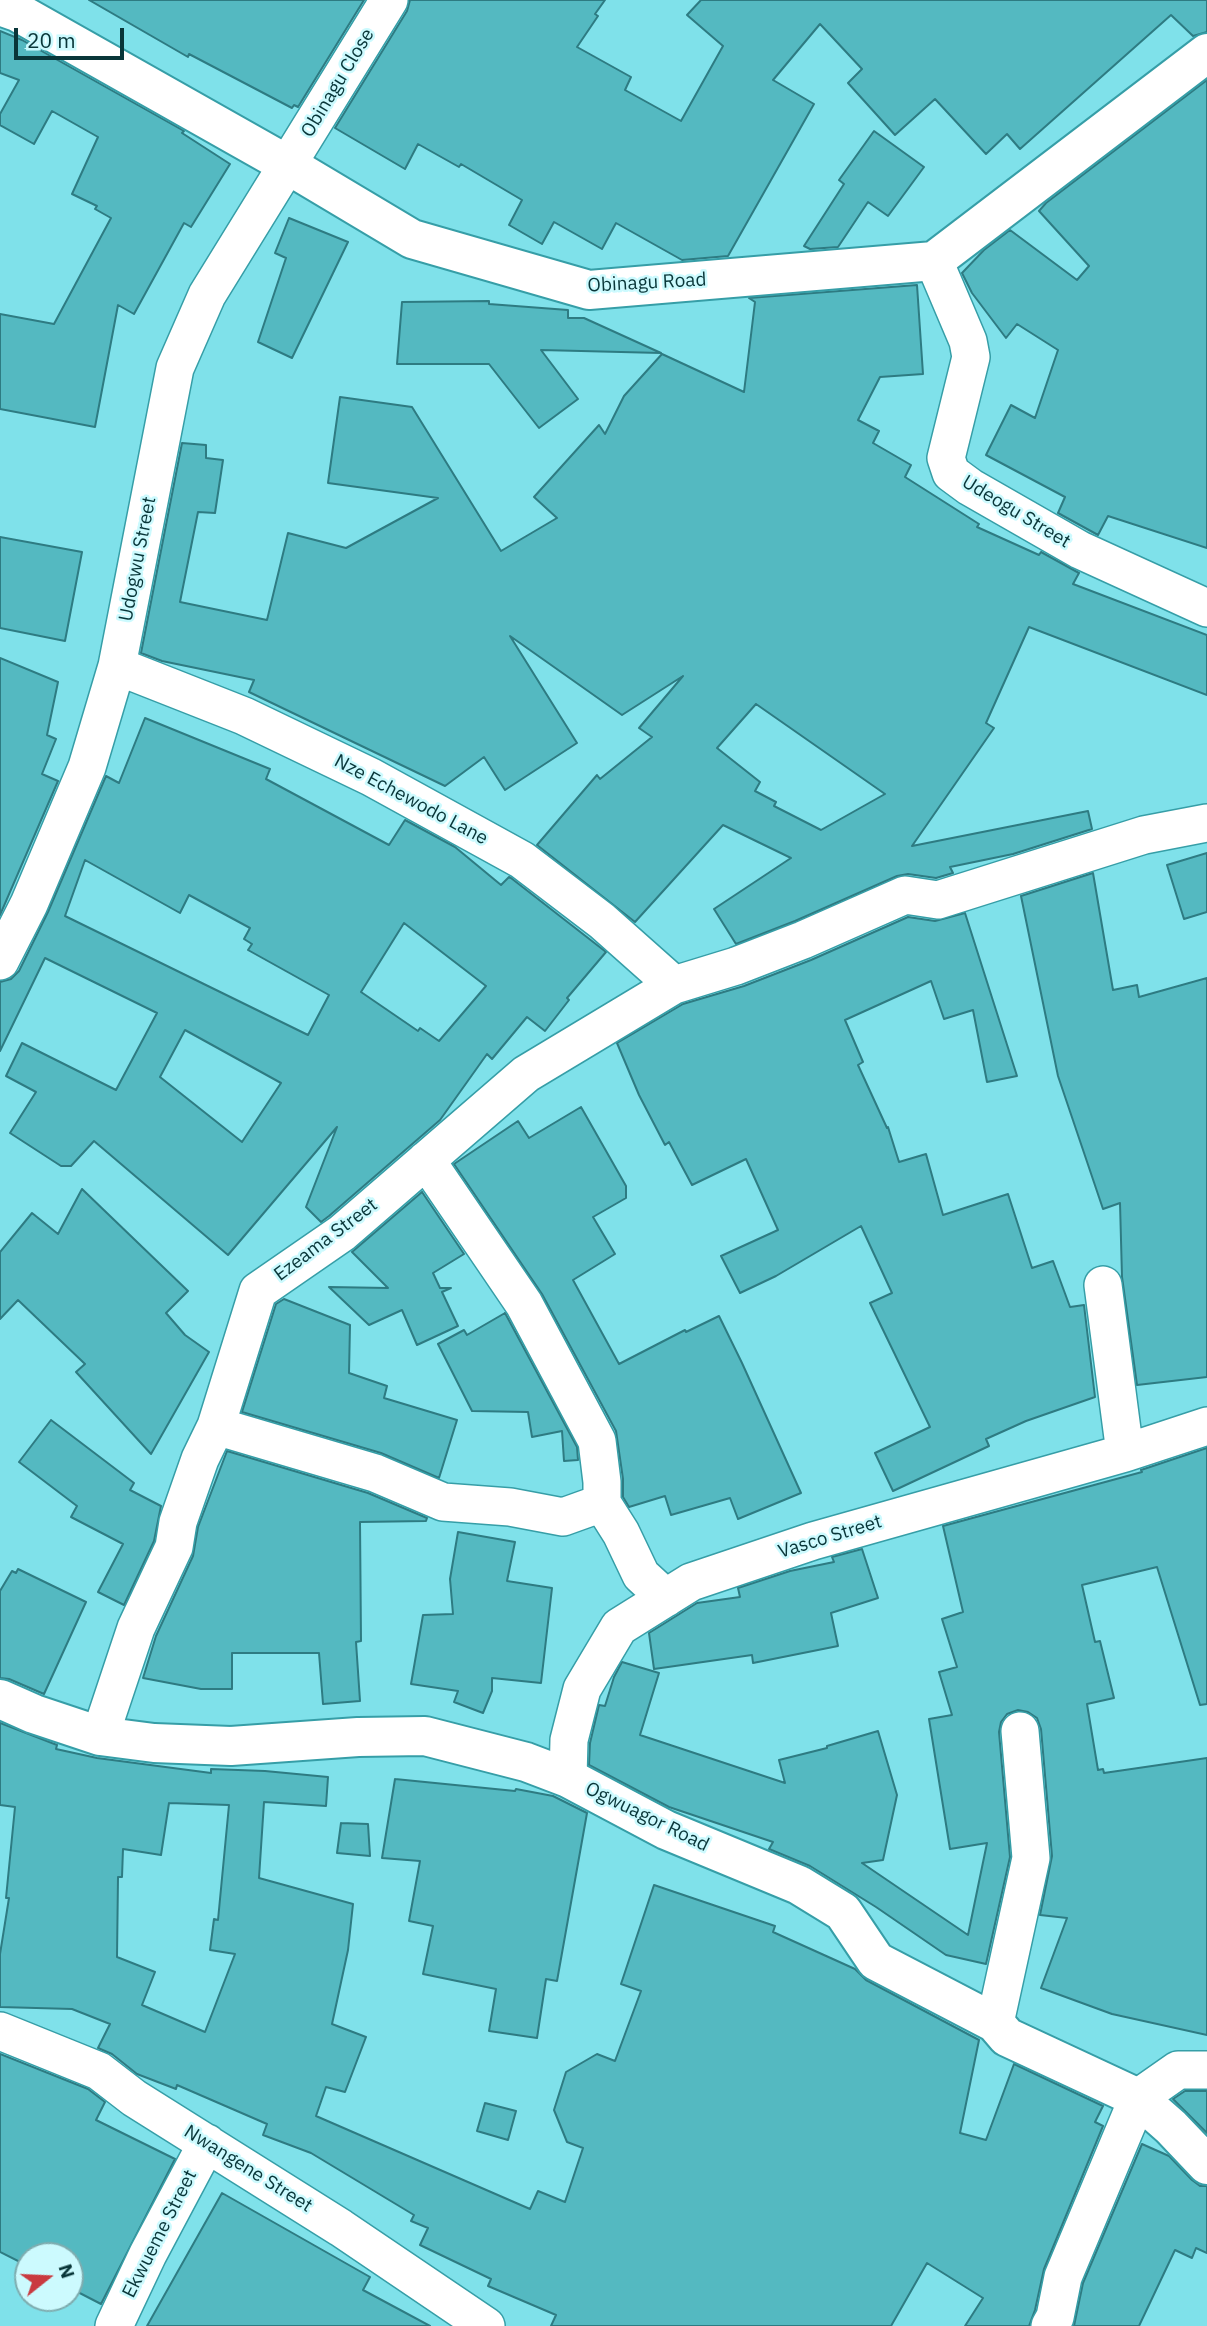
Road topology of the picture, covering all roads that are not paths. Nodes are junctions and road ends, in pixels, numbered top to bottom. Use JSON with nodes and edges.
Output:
{"nodes":[{"id":1,"x":389,"y":0,"type":"edge"},
{"id":2,"x":13,"y":6,"type":"edge"},
{"id":3,"x":1207,"y":53,"type":"edge"},
{"id":4,"x":288,"y":165,"type":"junction"},
{"id":5,"x":934,"y":261,"type":"junction"},
{"id":6,"x":1207,"y":608,"type":"edge"},
{"id":7,"x":117,"y":666,"type":"junction"},
{"id":8,"x":1207,"y":823,"type":"edge"},
{"id":9,"x":0,"y":961,"type":"edge"},
{"id":10,"x":674,"y":985,"type":"junction"},
{"id":11,"x":426,"y":1160,"type":"junction"},
{"id":12,"x":1103,"y":1285,"type":"dead end"},
{"id":13,"x":216,"y":1426,"type":"junction"},
{"id":14,"x":1207,"y":1426,"type":"edge"},
{"id":15,"x":1125,"y":1453,"type":"junction"},
{"id":16,"x":601,"y":1503,"type":"junction"},
{"id":17,"x":666,"y":1598,"type":"junction"},
{"id":18,"x":0,"y":1699,"type":"edge"},
{"id":19,"x":1020,"y":1731,"type":"dead end"},
{"id":20,"x":100,"y":1736,"type":"junction"},
{"id":21,"x":568,"y":1778,"type":"junction"},
{"id":22,"x":995,"y":2024,"type":"junction"},
{"id":23,"x":0,"y":2031,"type":"edge"},
{"id":24,"x":1207,"y":2070,"type":"edge"},
{"id":25,"x":1138,"y":2098,"type":"junction"},
{"id":26,"x":207,"y":2143,"type":"junction"},
{"id":27,"x":1207,"y":2165,"type":"edge"},
{"id":28,"x":114,"y":2326,"type":"edge"},
{"id":29,"x":486,"y":2326,"type":"edge"},
{"id":30,"x":1050,"y":2326,"type":"edge"}],
"edges":[{"from":1,"to":4,"type":"street","name":"Obinagu Close"},
{"from":2,"to":4,"type":"street","name":"Obinagu Road"},
{"from":3,"to":5,"type":"street"},
{"from":4,"to":5,"type":"street","name":"Obinagu Road"},
{"from":4,"to":7,"type":"street","name":"Udogwu Street"},
{"from":5,"to":6,"type":"street","name":"Udeogu Street"},
{"from":7,"to":9,"type":"street","name":"Udogwu Street"},
{"from":7,"to":10,"type":"street","name":"Nze Echewodo Lane"},
{"from":8,"to":10,"type":"street","name":"Ezeama Street"},
{"from":10,"to":11,"type":"street","name":"Ezeama Street"},
{"from":11,"to":13,"type":"street","name":"Ezeama Street"},
{"from":11,"to":16,"type":"street"},
{"from":12,"to":15,"type":"street"},
{"from":13,"to":16,"type":"street"},
{"from":13,"to":20,"type":"street","name":"Ezeama Street"},
{"from":14,"to":15,"type":"street","name":"Vasco Street"},
{"from":15,"to":17,"type":"street","name":"Vasco Street"},
{"from":16,"to":17,"type":"street"},
{"from":17,"to":21,"type":"street","name":"Vasco Street"},
{"from":18,"to":20,"type":"street","name":"Ogwuagor Road"},
{"from":19,"to":22,"type":"street"},
{"from":20,"to":21,"type":"street","name":"Ogwuagor Road"},
{"from":21,"to":22,"type":"street","name":"Ogwuagor Road"},
{"from":22,"to":25,"type":"street","name":"Ogwuagor Road"},
{"from":23,"to":26,"type":"street","name":"Nwangene Street"},
{"from":24,"to":25,"type":"street"},
{"from":25,"to":27,"type":"street","name":"Ogwuagor Road"},
{"from":25,"to":30,"type":"street"},
{"from":26,"to":28,"type":"street","name":"Ekwueme Street"},
{"from":26,"to":29,"type":"street","name":"Nwangene Street"}]}
